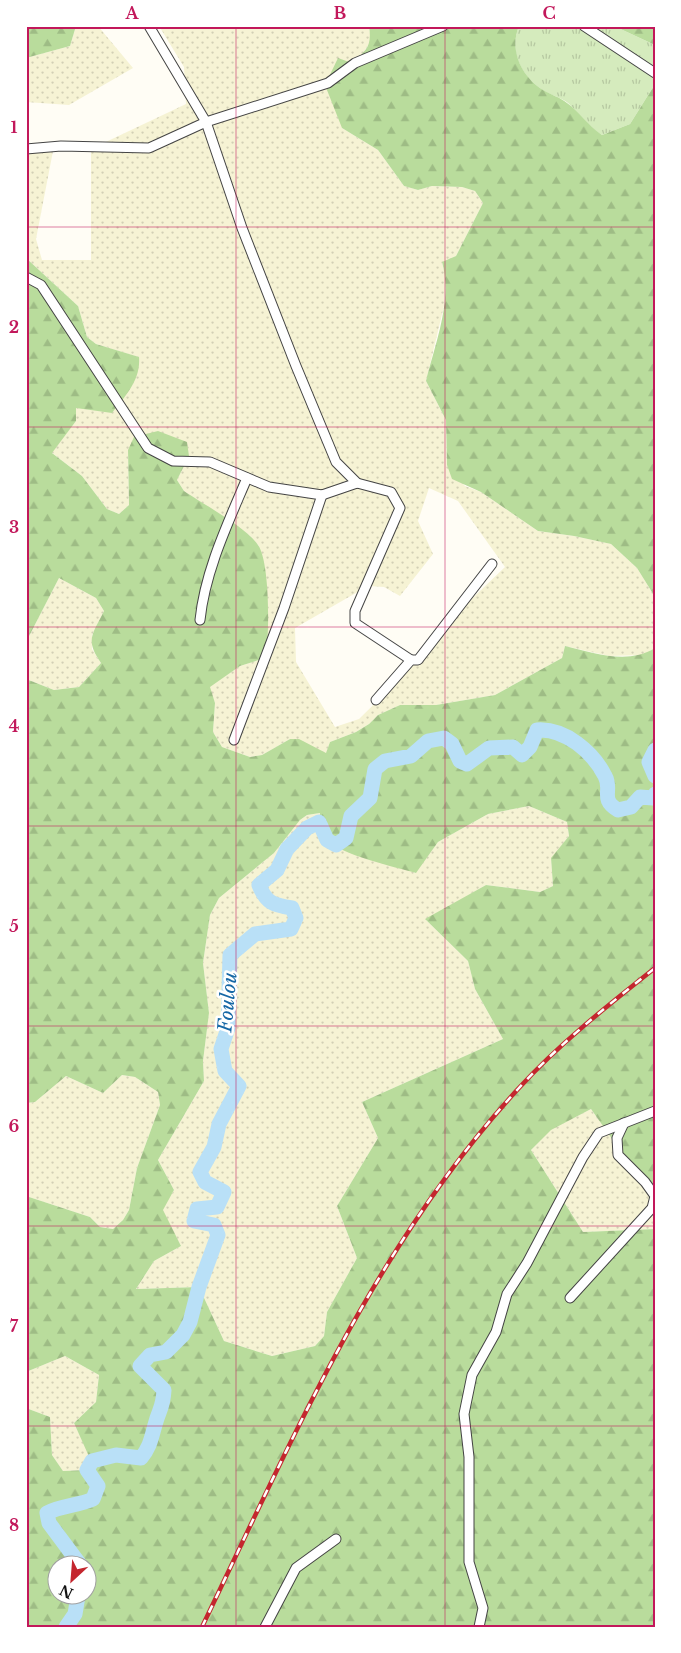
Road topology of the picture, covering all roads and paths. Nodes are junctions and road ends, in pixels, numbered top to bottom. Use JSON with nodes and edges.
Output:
{"nodes":[{"id":1,"x":149,"y":26,"type":"edge"},
{"id":2,"x":443,"y":26,"type":"edge"},
{"id":3,"x":584,"y":26,"type":"edge"},
{"id":4,"x":655,"y":73,"type":"edge"},
{"id":5,"x":206,"y":122,"type":"junction"},
{"id":6,"x":26,"y":149,"type":"edge"},
{"id":7,"x":26,"y":277,"type":"edge"},
{"id":8,"x":247,"y":478,"type":"junction"},
{"id":9,"x":357,"y":483,"type":"junction"},
{"id":10,"x":322,"y":495,"type":"junction"},
{"id":11,"x":492,"y":564,"type":"dead end"},
{"id":12,"x":200,"y":620,"type":"dead end"},
{"id":13,"x":411,"y":660,"type":"junction"},
{"id":14,"x":376,"y":700,"type":"dead end"},
{"id":15,"x":234,"y":740,"type":"dead end"},
{"id":16,"x":655,"y":1111,"type":"edge"},
{"id":17,"x":624,"y":1123,"type":"junction"},
{"id":18,"x":570,"y":1298,"type":"dead end"},
{"id":19,"x":336,"y":1539,"type":"dead end"},
{"id":20,"x":265,"y":1627,"type":"edge"},
{"id":21,"x":480,"y":1627,"type":"edge"}],
"edges":[{"from":1,"to":5,"type":"street"},
{"from":2,"to":5,"type":"street"},
{"from":3,"to":4,"type":"street"},
{"from":5,"to":6,"type":"street"},
{"from":5,"to":9,"type":"street"},
{"from":7,"to":8,"type":"street"},
{"from":8,"to":10,"type":"street"},
{"from":8,"to":12,"type":"street"},
{"from":9,"to":10,"type":"street"},
{"from":9,"to":13,"type":"street"},
{"from":10,"to":15,"type":"street"},
{"from":11,"to":13,"type":"street"},
{"from":13,"to":14,"type":"street"},
{"from":16,"to":17,"type":"street"},
{"from":17,"to":18,"type":"street"},
{"from":17,"to":21,"type":"street"},
{"from":19,"to":20,"type":"street"}]}
